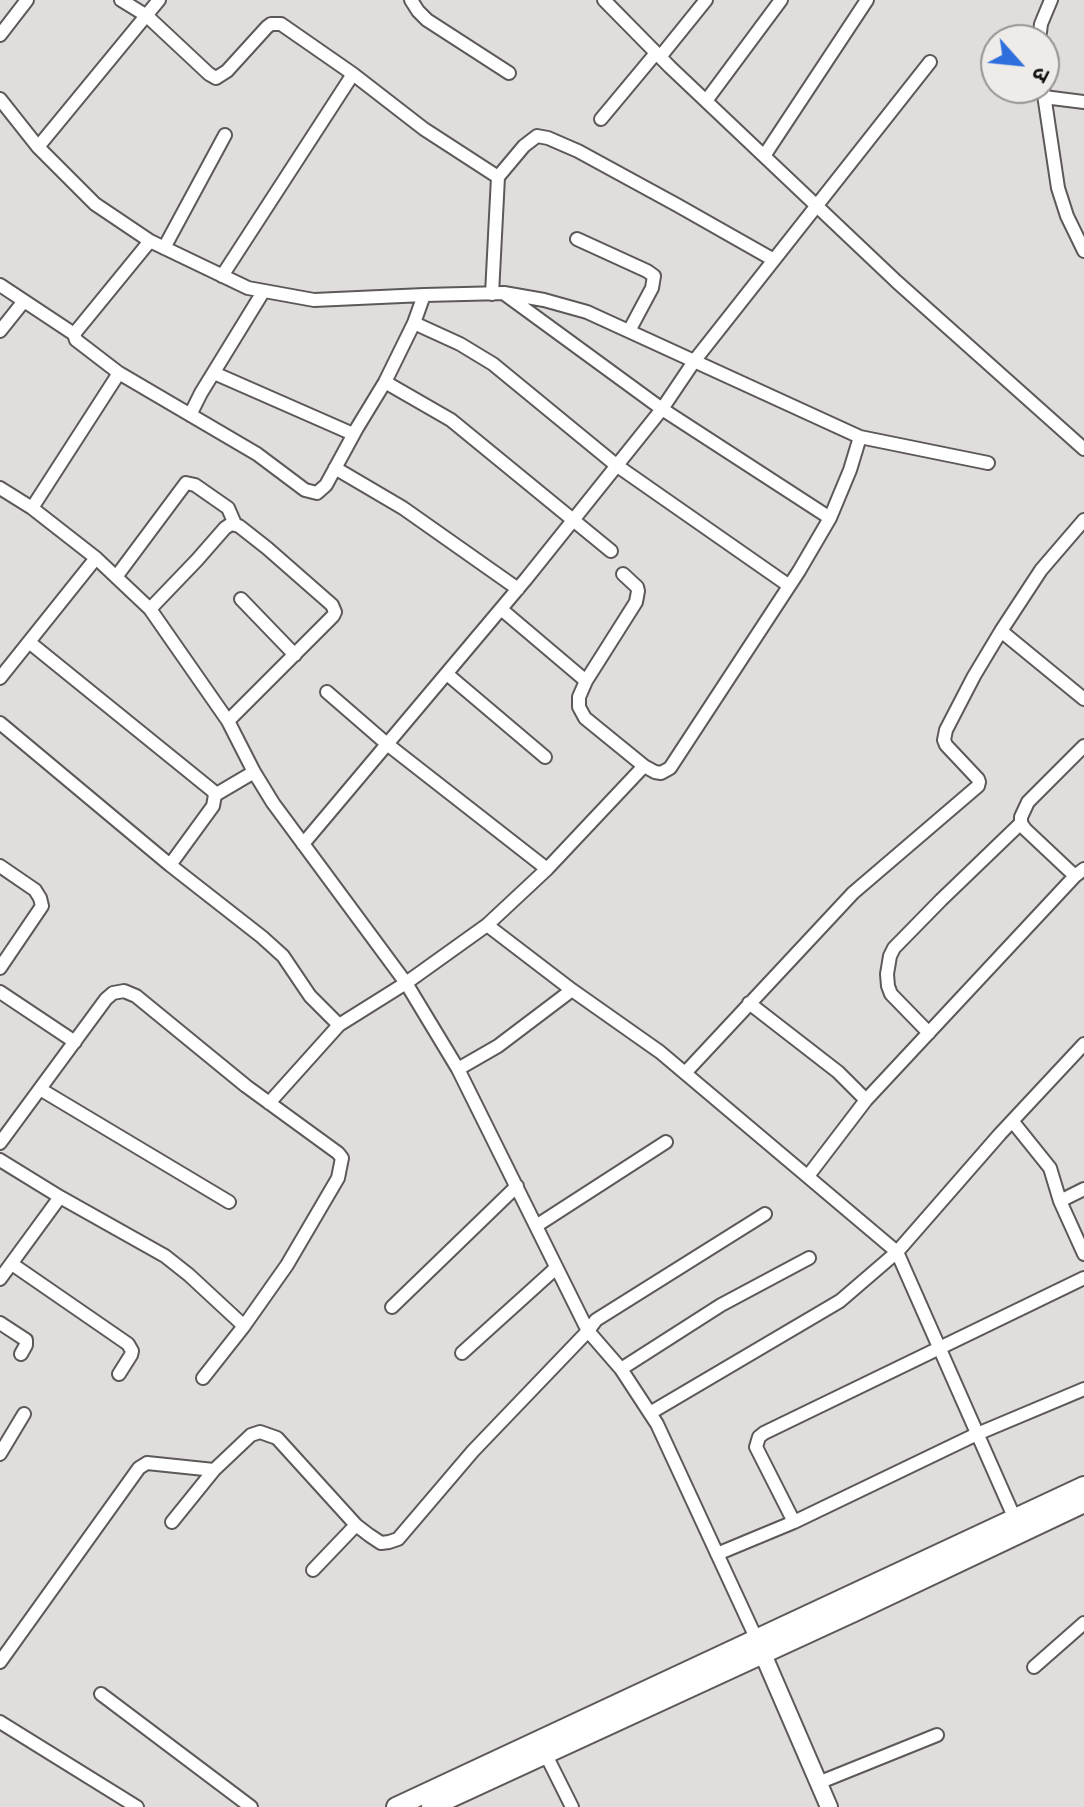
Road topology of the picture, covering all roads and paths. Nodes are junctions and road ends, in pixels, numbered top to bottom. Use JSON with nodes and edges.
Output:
{"nodes":[{"id":1,"x":27,"y":0,"type":"edge"},
{"id":2,"x":121,"y":0,"type":"edge"},
{"id":3,"x":159,"y":0,"type":"edge"},
{"id":4,"x":411,"y":0,"type":"edge"},
{"id":5,"x":604,"y":0,"type":"edge"},
{"id":6,"x":706,"y":0,"type":"edge"},
{"id":7,"x":781,"y":0,"type":"edge"},
{"id":8,"x":867,"y":0,"type":"edge"},
{"id":9,"x":1051,"y":0,"type":"edge"},
{"id":10,"x":147,"y":16,"type":"junction"},
{"id":11,"x":1041,"y":24,"type":"edge"},
{"id":12,"x":0,"y":35,"type":"edge"},
{"id":13,"x":658,"y":55,"type":"junction"},
{"id":14,"x":930,"y":62,"type":"dead end"},
{"id":15,"x":509,"y":73,"type":"dead end"},
{"id":16,"x":353,"y":74,"type":"junction"},
{"id":17,"x":1060,"y":96,"type":"edge"},
{"id":18,"x":0,"y":99,"type":"edge"},
{"id":19,"x":706,"y":101,"type":"junction"},
{"id":20,"x":1084,"y":102,"type":"edge"},
{"id":21,"x":1045,"y":104,"type":"edge"},
{"id":22,"x":601,"y":119,"type":"dead end"},
{"id":23,"x":225,"y":135,"type":"dead end"},
{"id":24,"x":38,"y":147,"type":"junction"},
{"id":25,"x":764,"y":156,"type":"junction"},
{"id":26,"x":498,"y":177,"type":"junction"},
{"id":27,"x":816,"y":205,"type":"junction"},
{"id":28,"x":577,"y":239,"type":"dead end"},
{"id":29,"x":150,"y":241,"type":"junction"},
{"id":30,"x":164,"y":248,"type":"junction"},
{"id":31,"x":1084,"y":251,"type":"edge"},
{"id":32,"x":774,"y":260,"type":"junction"},
{"id":33,"x":222,"y":276,"type":"junction"},
{"id":34,"x":0,"y":285,"type":"edge"},
{"id":35,"x":263,"y":292,"type":"junction"},
{"id":36,"x":498,"y":294,"type":"junction"},
{"id":37,"x":424,"y":295,"type":"junction"},
{"id":38,"x":24,"y":301,"type":"junction"},
{"id":39,"x":414,"y":323,"type":"junction"},
{"id":40,"x":0,"y":331,"type":"edge"},
{"id":41,"x":629,"y":331,"type":"junction"},
{"id":42,"x":74,"y":334,"type":"junction"},
{"id":43,"x":695,"y":360,"type":"junction"},
{"id":44,"x":119,"y":373,"type":"junction"},
{"id":45,"x":214,"y":373,"type":"junction"},
{"id":46,"x":385,"y":382,"type":"junction"},
{"id":47,"x":662,"y":409,"type":"junction"},
{"id":48,"x":190,"y":415,"type":"junction"},
{"id":49,"x":353,"y":434,"type":"junction"},
{"id":50,"x":860,"y":437,"type":"junction"},
{"id":51,"x":1084,"y":449,"type":"edge"},
{"id":52,"x":988,"y":463,"type":"dead end"},
{"id":53,"x":616,"y":465,"type":"junction"},
{"id":54,"x":335,"y":468,"type":"junction"},
{"id":55,"x":0,"y":488,"type":"edge"},
{"id":56,"x":32,"y":508,"type":"junction"},
{"id":57,"x":830,"y":518,"type":"junction"},
{"id":58,"x":1084,"y":520,"type":"edge"},
{"id":59,"x":573,"y":521,"type":"junction"},
{"id":60,"x":235,"y":524,"type":"junction"},
{"id":61,"x":611,"y":551,"type":"dead end"},
{"id":62,"x":96,"y":558,"type":"junction"},
{"id":63,"x":623,"y":574,"type":"dead end"},
{"id":64,"x":116,"y":577,"type":"junction"},
{"id":65,"x":788,"y":585,"type":"junction"},
{"id":66,"x":518,"y":589,"type":"junction"},
{"id":67,"x":241,"y":599,"type":"dead end"},
{"id":68,"x":150,"y":609,"type":"junction"},
{"id":69,"x":501,"y":609,"type":"junction"},
{"id":70,"x":1001,"y":631,"type":"junction"},
{"id":71,"x":29,"y":642,"type":"junction"},
{"id":72,"x":295,"y":655,"type":"junction"},
{"id":73,"x":447,"y":674,"type":"junction"},
{"id":74,"x":0,"y":678,"type":"edge"},
{"id":75,"x":586,"y":681,"type":"junction"},
{"id":76,"x":327,"y":692,"type":"dead end"},
{"id":77,"x":1084,"y":699,"type":"edge"},
{"id":78,"x":228,"y":721,"type":"junction"},
{"id":79,"x":0,"y":723,"type":"edge"},
{"id":80,"x":387,"y":744,"type":"junction"},
{"id":81,"x":1084,"y":746,"type":"edge"},
{"id":82,"x":545,"y":757,"type":"dead end"},
{"id":83,"x":644,"y":766,"type":"junction"},
{"id":84,"x":254,"y":772,"type":"junction"},
{"id":85,"x":215,"y":795,"type":"junction"},
{"id":86,"x":1021,"y":823,"type":"junction"},
{"id":87,"x":303,"y":844,"type":"junction"},
{"id":88,"x":170,"y":865,"type":"junction"},
{"id":89,"x":0,"y":866,"type":"edge"},
{"id":90,"x":547,"y":869,"type":"junction"},
{"id":91,"x":1079,"y":873,"type":"edge"},
{"id":92,"x":487,"y":925,"type":"junction"},
{"id":93,"x":0,"y":968,"type":"edge"},
{"id":94,"x":406,"y":983,"type":"junction"},
{"id":95,"x":572,"y":990,"type":"junction"},
{"id":96,"x":0,"y":992,"type":"edge"},
{"id":97,"x":749,"y":1003,"type":"junction"},
{"id":98,"x":339,"y":1025,"type":"junction"},
{"id":99,"x":929,"y":1033,"type":"junction"},
{"id":100,"x":75,"y":1042,"type":"junction"},
{"id":101,"x":1084,"y":1044,"type":"edge"},
{"id":102,"x":458,"y":1069,"type":"junction"},
{"id":103,"x":685,"y":1073,"type":"junction"},
{"id":104,"x":40,"y":1089,"type":"junction"},
{"id":105,"x":866,"y":1100,"type":"junction"},
{"id":106,"x":269,"y":1103,"type":"junction"},
{"id":107,"x":1013,"y":1122,"type":"junction"},
{"id":108,"x":666,"y":1142,"type":"dead end"},
{"id":109,"x":0,"y":1143,"type":"edge"},
{"id":110,"x":0,"y":1160,"type":"edge"},
{"id":111,"x":808,"y":1176,"type":"junction"},
{"id":112,"x":517,"y":1186,"type":"junction"},
{"id":113,"x":1084,"y":1189,"type":"edge"},
{"id":114,"x":60,"y":1197,"type":"junction"},
{"id":115,"x":1060,"y":1201,"type":"junction"},
{"id":116,"x":229,"y":1202,"type":"dead end"},
{"id":117,"x":765,"y":1214,"type":"dead end"},
{"id":118,"x":536,"y":1226,"type":"junction"},
{"id":119,"x":897,"y":1252,"type":"junction"},
{"id":120,"x":1084,"y":1254,"type":"edge"},
{"id":121,"x":809,"y":1258,"type":"dead end"},
{"id":122,"x":12,"y":1264,"type":"junction"},
{"id":123,"x":556,"y":1268,"type":"junction"},
{"id":124,"x":1084,"y":1278,"type":"edge"},
{"id":125,"x":0,"y":1279,"type":"edge"},
{"id":126,"x":392,"y":1307,"type":"dead end"},
{"id":127,"x":0,"y":1323,"type":"edge"},
{"id":128,"x":244,"y":1326,"type":"junction"},
{"id":129,"x":588,"y":1331,"type":"junction"},
{"id":130,"x":939,"y":1347,"type":"junction"},
{"id":131,"x":462,"y":1353,"type":"dead end"},
{"id":132,"x":21,"y":1354,"type":"dead end"},
{"id":133,"x":621,"y":1369,"type":"junction"},
{"id":134,"x":119,"y":1374,"type":"dead end"},
{"id":135,"x":203,"y":1378,"type":"dead end"},
{"id":136,"x":1084,"y":1389,"type":"edge"},
{"id":137,"x":650,"y":1413,"type":"junction"},
{"id":138,"x":24,"y":1414,"type":"dead end"},
{"id":139,"x":977,"y":1434,"type":"junction"},
{"id":140,"x":0,"y":1454,"type":"edge"},
{"id":141,"x":214,"y":1470,"type":"junction"},
{"id":142,"x":1084,"y":1486,"type":"edge"},
{"id":143,"x":1084,"y":1503,"type":"edge"},
{"id":144,"x":1015,"y":1519,"type":"junction"},
{"id":145,"x":172,"y":1522,"type":"dead end"},
{"id":146,"x":794,"y":1522,"type":"junction"},
{"id":147,"x":356,"y":1525,"type":"junction"},
{"id":148,"x":717,"y":1554,"type":"junction"},
{"id":149,"x":313,"y":1570,"type":"dead end"},
{"id":150,"x":1084,"y":1623,"type":"edge"},
{"id":151,"x":760,"y":1647,"type":"junction"},
{"id":152,"x":0,"y":1662,"type":"edge"},
{"id":153,"x":1034,"y":1667,"type":"dead end"},
{"id":154,"x":101,"y":1694,"type":"dead end"},
{"id":155,"x":0,"y":1722,"type":"edge"},
{"id":156,"x":937,"y":1735,"type":"dead end"},
{"id":157,"x":543,"y":1747,"type":"junction"},
{"id":158,"x":818,"y":1783,"type":"junction"},
{"id":159,"x":137,"y":1807,"type":"edge"},
{"id":160,"x":251,"y":1807,"type":"edge"},
{"id":161,"x":396,"y":1807,"type":"edge"},
{"id":162,"x":431,"y":1807,"type":"edge"},
{"id":163,"x":572,"y":1807,"type":"edge"},
{"id":164,"x":829,"y":1807,"type":"edge"}],
"edges":[{"from":1,"to":12,"type":"street"},
{"from":2,"to":10,"type":"street"},
{"from":3,"to":10,"type":"street"},
{"from":4,"to":15,"type":"street"},
{"from":5,"to":13,"type":"street"},
{"from":6,"to":13,"type":"street"},
{"from":7,"to":19,"type":"street"},
{"from":8,"to":25,"type":"street"},
{"from":9,"to":11,"type":"street"},
{"from":10,"to":16,"type":"street"},
{"from":10,"to":24,"type":"street"},
{"from":13,"to":19,"type":"street"},
{"from":13,"to":22,"type":"street"},
{"from":14,"to":27,"type":"street"},
{"from":16,"to":26,"type":"street"},
{"from":16,"to":33,"type":"street"},
{"from":17,"to":20,"type":"street"},
{"from":18,"to":24,"type":"street"},
{"from":19,"to":25,"type":"street"},
{"from":21,"to":31,"type":"street"},
{"from":23,"to":30,"type":"street"},
{"from":24,"to":29,"type":"street"},
{"from":25,"to":27,"type":"street"},
{"from":26,"to":32,"type":"street"},
{"from":26,"to":36,"type":"street"},
{"from":27,"to":32,"type":"street"},
{"from":27,"to":51,"type":"street"},
{"from":28,"to":41,"type":"street"},
{"from":29,"to":30,"type":"street"},
{"from":29,"to":42,"type":"street"},
{"from":30,"to":33,"type":"street"},
{"from":32,"to":43,"type":"street"},
{"from":33,"to":35,"type":"street"},
{"from":34,"to":38,"type":"street"},
{"from":35,"to":37,"type":"street"},
{"from":35,"to":45,"type":"street"},
{"from":36,"to":37,"type":"street"},
{"from":36,"to":41,"type":"street"},
{"from":36,"to":47,"type":"street"},
{"from":37,"to":39,"type":"street"},
{"from":38,"to":40,"type":"street"},
{"from":38,"to":42,"type":"street"},
{"from":39,"to":46,"type":"street"},
{"from":39,"to":53,"type":"street"},
{"from":41,"to":43,"type":"street"},
{"from":42,"to":44,"type":"street"},
{"from":43,"to":47,"type":"street"},
{"from":43,"to":50,"type":"street"},
{"from":44,"to":48,"type":"street"},
{"from":44,"to":56,"type":"street"},
{"from":45,"to":48,"type":"street"},
{"from":45,"to":49,"type":"street"},
{"from":46,"to":49,"type":"street"},
{"from":46,"to":59,"type":"street"},
{"from":47,"to":53,"type":"street"},
{"from":47,"to":57,"type":"street"},
{"from":48,"to":54,"type":"street"},
{"from":49,"to":54,"type":"street"},
{"from":50,"to":52,"type":"street"},
{"from":50,"to":57,"type":"street"},
{"from":53,"to":59,"type":"street"},
{"from":53,"to":65,"type":"street"},
{"from":54,"to":66,"type":"street"},
{"from":55,"to":56,"type":"street"},
{"from":56,"to":62,"type":"street"},
{"from":57,"to":65,"type":"street"},
{"from":58,"to":70,"type":"street"},
{"from":59,"to":61,"type":"street"},
{"from":59,"to":66,"type":"street"},
{"from":60,"to":64,"type":"street"},
{"from":60,"to":68,"type":"street"},
{"from":60,"to":72,"type":"street"},
{"from":62,"to":64,"type":"street"},
{"from":62,"to":71,"type":"street"},
{"from":63,"to":75,"type":"street"},
{"from":64,"to":68,"type":"street"},
{"from":65,"to":83,"type":"street"},
{"from":66,"to":69,"type":"street"},
{"from":67,"to":72,"type":"street"},
{"from":68,"to":78,"type":"street"},
{"from":69,"to":73,"type":"street"},
{"from":69,"to":75,"type":"street"},
{"from":70,"to":77,"type":"street"},
{"from":70,"to":97,"type":"street"},
{"from":71,"to":74,"type":"street"},
{"from":71,"to":85,"type":"street"},
{"from":72,"to":78,"type":"street"},
{"from":73,"to":80,"type":"street"},
{"from":73,"to":82,"type":"street"},
{"from":75,"to":83,"type":"street"},
{"from":76,"to":80,"type":"street"},
{"from":78,"to":84,"type":"street"},
{"from":79,"to":88,"type":"street"},
{"from":80,"to":87,"type":"street"},
{"from":80,"to":90,"type":"street"},
{"from":81,"to":86,"type":"street"},
{"from":83,"to":90,"type":"street"},
{"from":84,"to":85,"type":"street"},
{"from":84,"to":87,"type":"street"},
{"from":85,"to":88,"type":"street"},
{"from":86,"to":91,"type":"street"},
{"from":86,"to":99,"type":"street"},
{"from":87,"to":94,"type":"street"},
{"from":88,"to":98,"type":"street"},
{"from":89,"to":93,"type":"street"},
{"from":90,"to":92,"type":"street"},
{"from":91,"to":99,"type":"street"},
{"from":92,"to":94,"type":"street"},
{"from":92,"to":95,"type":"street"},
{"from":94,"to":98,"type":"street"},
{"from":94,"to":102,"type":"street"},
{"from":95,"to":102,"type":"street"},
{"from":95,"to":103,"type":"street"},
{"from":96,"to":100,"type":"street"},
{"from":97,"to":103,"type":"street"},
{"from":97,"to":105,"type":"street"},
{"from":98,"to":106,"type":"street"},
{"from":99,"to":105,"type":"street"},
{"from":100,"to":104,"type":"street"},
{"from":100,"to":106,"type":"street"},
{"from":101,"to":107,"type":"street"},
{"from":102,"to":112,"type":"street"},
{"from":103,"to":111,"type":"street"},
{"from":104,"to":109,"type":"street"},
{"from":104,"to":116,"type":"street"},
{"from":105,"to":111,"type":"street"},
{"from":106,"to":128,"type":"street"},
{"from":107,"to":115,"type":"street"},
{"from":107,"to":119,"type":"street"},
{"from":108,"to":118,"type":"street"},
{"from":110,"to":114,"type":"street"},
{"from":111,"to":119,"type":"street"},
{"from":112,"to":118,"type":"street"},
{"from":112,"to":126,"type":"street"},
{"from":113,"to":115,"type":"street"},
{"from":114,"to":122,"type":"street"},
{"from":114,"to":128,"type":"street"},
{"from":115,"to":120,"type":"street"},
{"from":117,"to":129,"type":"street"},
{"from":118,"to":123,"type":"street"},
{"from":119,"to":130,"type":"street"},
{"from":119,"to":137,"type":"street"},
{"from":121,"to":133,"type":"street"},
{"from":122,"to":125,"type":"street"},
{"from":122,"to":134,"type":"street"},
{"from":123,"to":129,"type":"street"},
{"from":123,"to":131,"type":"street"},
{"from":124,"to":130,"type":"street"},
{"from":127,"to":132,"type":"street"},
{"from":128,"to":135,"type":"street"},
{"from":129,"to":133,"type":"street"},
{"from":129,"to":147,"type":"street"},
{"from":130,"to":139,"type":"street"},
{"from":130,"to":146,"type":"street"},
{"from":133,"to":137,"type":"street"},
{"from":136,"to":139,"type":"street"},
{"from":137,"to":148,"type":"street"},
{"from":138,"to":140,"type":"street"},
{"from":139,"to":144,"type":"street"},
{"from":139,"to":146,"type":"street"},
{"from":141,"to":145,"type":"street"},
{"from":141,"to":147,"type":"street"},
{"from":141,"to":152,"type":"street"},
{"from":142,"to":144,"type":"main road"},
{"from":143,"to":151,"type":"main road"},
{"from":144,"to":151,"type":"main road"},
{"from":146,"to":148,"type":"street"},
{"from":147,"to":149,"type":"street"},
{"from":148,"to":151,"type":"street"},
{"from":150,"to":153,"type":"street"},
{"from":151,"to":157,"type":"main road"},
{"from":151,"to":158,"type":"street"},
{"from":154,"to":160,"type":"street"},
{"from":155,"to":159,"type":"street"},
{"from":156,"to":158,"type":"street"},
{"from":157,"to":161,"type":"main road"},
{"from":157,"to":162,"type":"main road"},
{"from":157,"to":163,"type":"street"},
{"from":158,"to":164,"type":"street"}]}
